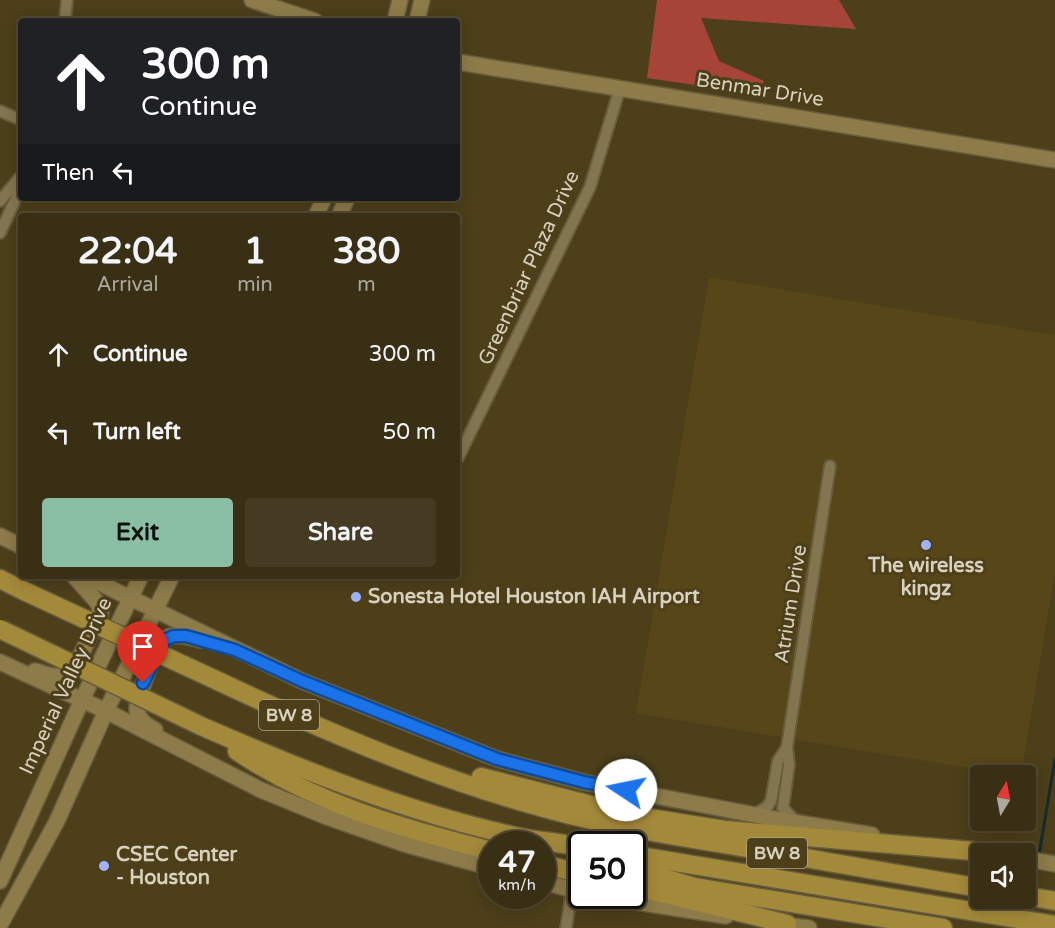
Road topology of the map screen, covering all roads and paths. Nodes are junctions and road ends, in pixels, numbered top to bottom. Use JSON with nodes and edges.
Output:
{"nodes":[{"id":1,"x":67,"y":0,"type":"edge"},
{"id":2,"x":252,"y":0,"type":"edge"},
{"id":3,"x":400,"y":0,"type":"edge"},
{"id":4,"x":422,"y":0,"type":"edge"},
{"id":5,"x":65,"y":18,"type":"edge"},
{"id":6,"x":306,"y":18,"type":"edge"},
{"id":7,"x":396,"y":18,"type":"edge"},
{"id":8,"x":418,"y":18,"type":"edge"},
{"id":9,"x":460,"y":62,"type":"edge"},
{"id":10,"x":620,"y":88,"type":"junction"},
{"id":11,"x":0,"y":111,"type":"edge"},
{"id":12,"x":18,"y":119,"type":"edge"},
{"id":13,"x":1055,"y":160,"type":"edge"},
{"id":14,"x":18,"y":180,"type":"edge"},
{"id":15,"x":18,"y":194,"type":"edge"},
{"id":16,"x":0,"y":201,"type":"edge"},
{"id":17,"x":0,"y":233,"type":"edge"},
{"id":18,"x":460,"y":454,"type":"edge"},
{"id":19,"x":830,"y":466,"type":"dead end"},
{"id":20,"x":0,"y":536,"type":"edge"},
{"id":21,"x":18,"y":545,"type":"edge"},
{"id":22,"x":0,"y":579,"type":"edge"},
{"id":23,"x":77,"y":579,"type":"edge"},
{"id":24,"x":91,"y":579,"type":"edge"},
{"id":25,"x":140,"y":579,"type":"edge"},
{"id":26,"x":171,"y":579,"type":"edge"},
{"id":27,"x":130,"y":599,"type":"junction"},
{"id":28,"x":155,"y":611,"type":"junction"},
{"id":29,"x":0,"y":629,"type":"edge"},
{"id":30,"x":235,"y":650,"type":"junction"},
{"id":31,"x":0,"y":662,"type":"edge"},
{"id":32,"x":82,"y":700,"type":"junction"},
{"id":33,"x":106,"y":711,"type":"junction"},
{"id":34,"x":201,"y":726,"type":"junction"},
{"id":35,"x":169,"y":744,"type":"junction"},
{"id":36,"x":362,"y":746,"type":"junction"},
{"id":37,"x":787,"y":747,"type":"junction"},
{"id":38,"x":753,"y":815,"type":"junction"},
{"id":39,"x":797,"y":823,"type":"junction"},
{"id":40,"x":496,"y":831,"type":"edge"},
{"id":41,"x":478,"y":848,"type":"edge"},
{"id":42,"x":970,"y":850,"type":"edge"},
{"id":43,"x":970,"y":851,"type":"edge"},
{"id":44,"x":646,"y":857,"type":"edge"},
{"id":45,"x":1036,"y":861,"type":"edge"},
{"id":46,"x":478,"y":864,"type":"edge"},
{"id":47,"x":1055,"y":864,"type":"edge"},
{"id":48,"x":646,"y":874,"type":"edge"},
{"id":49,"x":1,"y":877,"type":"edge"},
{"id":50,"x":22,"y":885,"type":"junction"},
{"id":51,"x":970,"y":886,"type":"edge"},
{"id":52,"x":646,"y":889,"type":"edge"},
{"id":53,"x":1036,"y":898,"type":"edge"},
{"id":54,"x":1055,"y":901,"type":"edge"},
{"id":55,"x":646,"y":904,"type":"edge"},
{"id":56,"x":572,"y":909,"type":"edge"},
{"id":57,"x":787,"y":924,"type":"junction"},
{"id":58,"x":0,"y":925,"type":"edge"},
{"id":59,"x":1055,"y":925,"type":"edge"},
{"id":60,"x":566,"y":928,"type":"edge"},
{"id":61,"x":809,"y":928,"type":"edge"},
{"id":62,"x":943,"y":928,"type":"edge"}],
"edges":[{"from":1,"to":5,"type":"street"},
{"from":2,"to":6,"type":"main road"},
{"from":3,"to":7,"type":"main road"},
{"from":4,"to":8,"type":"main road"},
{"from":9,"to":10,"type":"main road","name":"Benmar Drive"},
{"from":10,"to":13,"type":"main road","name":"Benmar Drive"},
{"from":10,"to":18,"type":"street","name":"Greenbriar Plaza Drive"},
{"from":11,"to":12,"type":"street"},
{"from":14,"to":16,"type":"street"},
{"from":15,"to":17,"type":"street"},
{"from":19,"to":37,"type":"street","name":"Atrium Drive"},
{"from":20,"to":21,"type":"main road"},
{"from":22,"to":36,"type":"highway","number":"BW 8","bridge":true},
{"from":23,"to":31,"type":"main road"},
{"from":24,"to":27,"type":"main road"},
{"from":25,"to":27,"type":"main road","name":"Imperial Valley Drive"},
{"from":26,"to":28,"type":"main road"},
{"from":27,"to":28,"type":"main road"},
{"from":27,"to":32,"type":"main road","name":"Imperial Valley Drive"},
{"from":28,"to":30,"type":"main road"},
{"from":28,"to":33,"type":"main road"},
{"from":29,"to":34,"type":"highway","number":"BW 8","bridge":true},
{"from":30,"to":35,"type":"main road"},
{"from":30,"to":38,"type":"main road"},
{"from":31,"to":32,"type":"main road"},
{"from":32,"to":33,"type":"main road"},
{"from":32,"to":49,"type":"main road","name":"Imperial Valley Drive"},
{"from":33,"to":35,"type":"main road"},
{"from":33,"to":50,"type":"main road"},
{"from":34,"to":40,"type":"highway","number":"BW 8"},
{"from":34,"to":41,"type":"highway"},
{"from":35,"to":46,"type":"main road"},
{"from":36,"to":43,"type":"highway"},
{"from":36,"to":51,"type":"highway","number":"BW 8"},
{"from":37,"to":38,"type":"street","name":"Atrium Drive"},
{"from":37,"to":39,"type":"street","name":"Atrium Drive"},
{"from":38,"to":39,"type":"main road"},
{"from":39,"to":42,"type":"main road"},
{"from":44,"to":59,"type":"highway","number":"BW 8"},
{"from":45,"to":47,"type":"main road"},
{"from":48,"to":62,"type":"highway"},
{"from":49,"to":50,"type":"main road"},
{"from":50,"to":58,"type":"main road"},
{"from":52,"to":57,"type":"highway"},
{"from":53,"to":54,"type":"highway"},
{"from":55,"to":57,"type":"main road"},
{"from":56,"to":60,"type":"street"},
{"from":57,"to":61,"type":"main road"}]}
